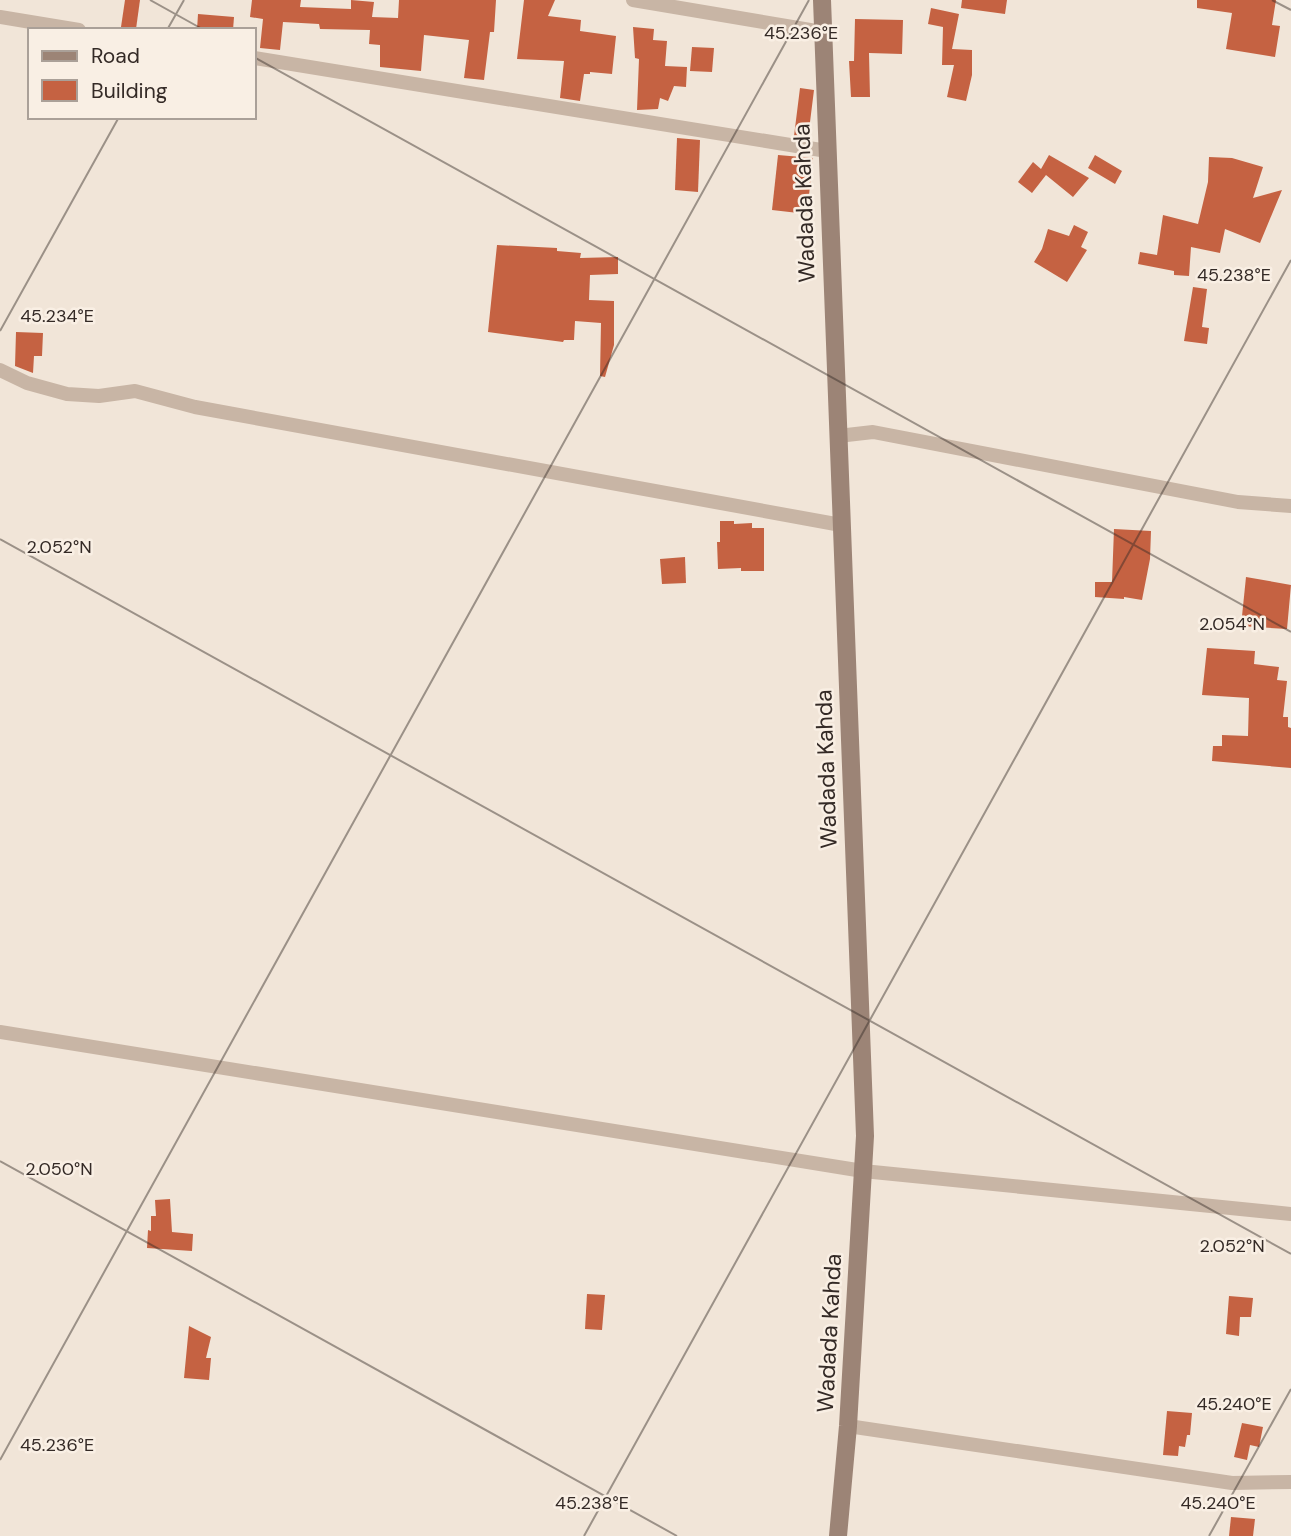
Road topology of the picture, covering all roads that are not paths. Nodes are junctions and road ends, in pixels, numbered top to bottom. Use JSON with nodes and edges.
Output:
{"nodes":[{"id":1,"x":633,"y":0,"type":"edge"},
{"id":2,"x":822,"y":0,"type":"edge"},
{"id":3,"x":0,"y":17,"type":"edge"},
{"id":4,"x":67,"y":28,"type":"edge"},
{"id":5,"x":822,"y":32,"type":"junction"},
{"id":6,"x":256,"y":58,"type":"edge"},
{"id":7,"x":827,"y":151,"type":"junction"},
{"id":8,"x":0,"y":370,"type":"edge"},
{"id":9,"x":838,"y":436,"type":"junction"},
{"id":10,"x":1291,"y":506,"type":"edge"},
{"id":11,"x":841,"y":525,"type":"junction"},
{"id":12,"x":0,"y":1032,"type":"edge"},
{"id":13,"x":863,"y":1171,"type":"junction"},
{"id":14,"x":1291,"y":1214,"type":"edge"},
{"id":15,"x":848,"y":1426,"type":"junction"},
{"id":16,"x":1291,"y":1482,"type":"edge"},
{"id":17,"x":838,"y":1536,"type":"edge"}],
"edges":[{"from":1,"to":5,"type":"street"},
{"from":2,"to":5,"type":"main road","name":"Wadada Kahda"},
{"from":3,"to":4,"type":"street"},
{"from":5,"to":7,"type":"main road","name":"Wadada Kahda"},
{"from":6,"to":7,"type":"street"},
{"from":7,"to":9,"type":"main road","name":"Wadada Kahda"},
{"from":8,"to":11,"type":"street"},
{"from":9,"to":10,"type":"street"},
{"from":9,"to":11,"type":"main road","name":"Wadada Kahda"},
{"from":11,"to":13,"type":"main road","name":"Wadada Kahda"},
{"from":12,"to":13,"type":"street"},
{"from":13,"to":14,"type":"street"},
{"from":13,"to":15,"type":"main road","name":"Wadada Kahda"},
{"from":15,"to":16,"type":"street"},
{"from":15,"to":17,"type":"main road","name":"Wadada Kahda"}]}
